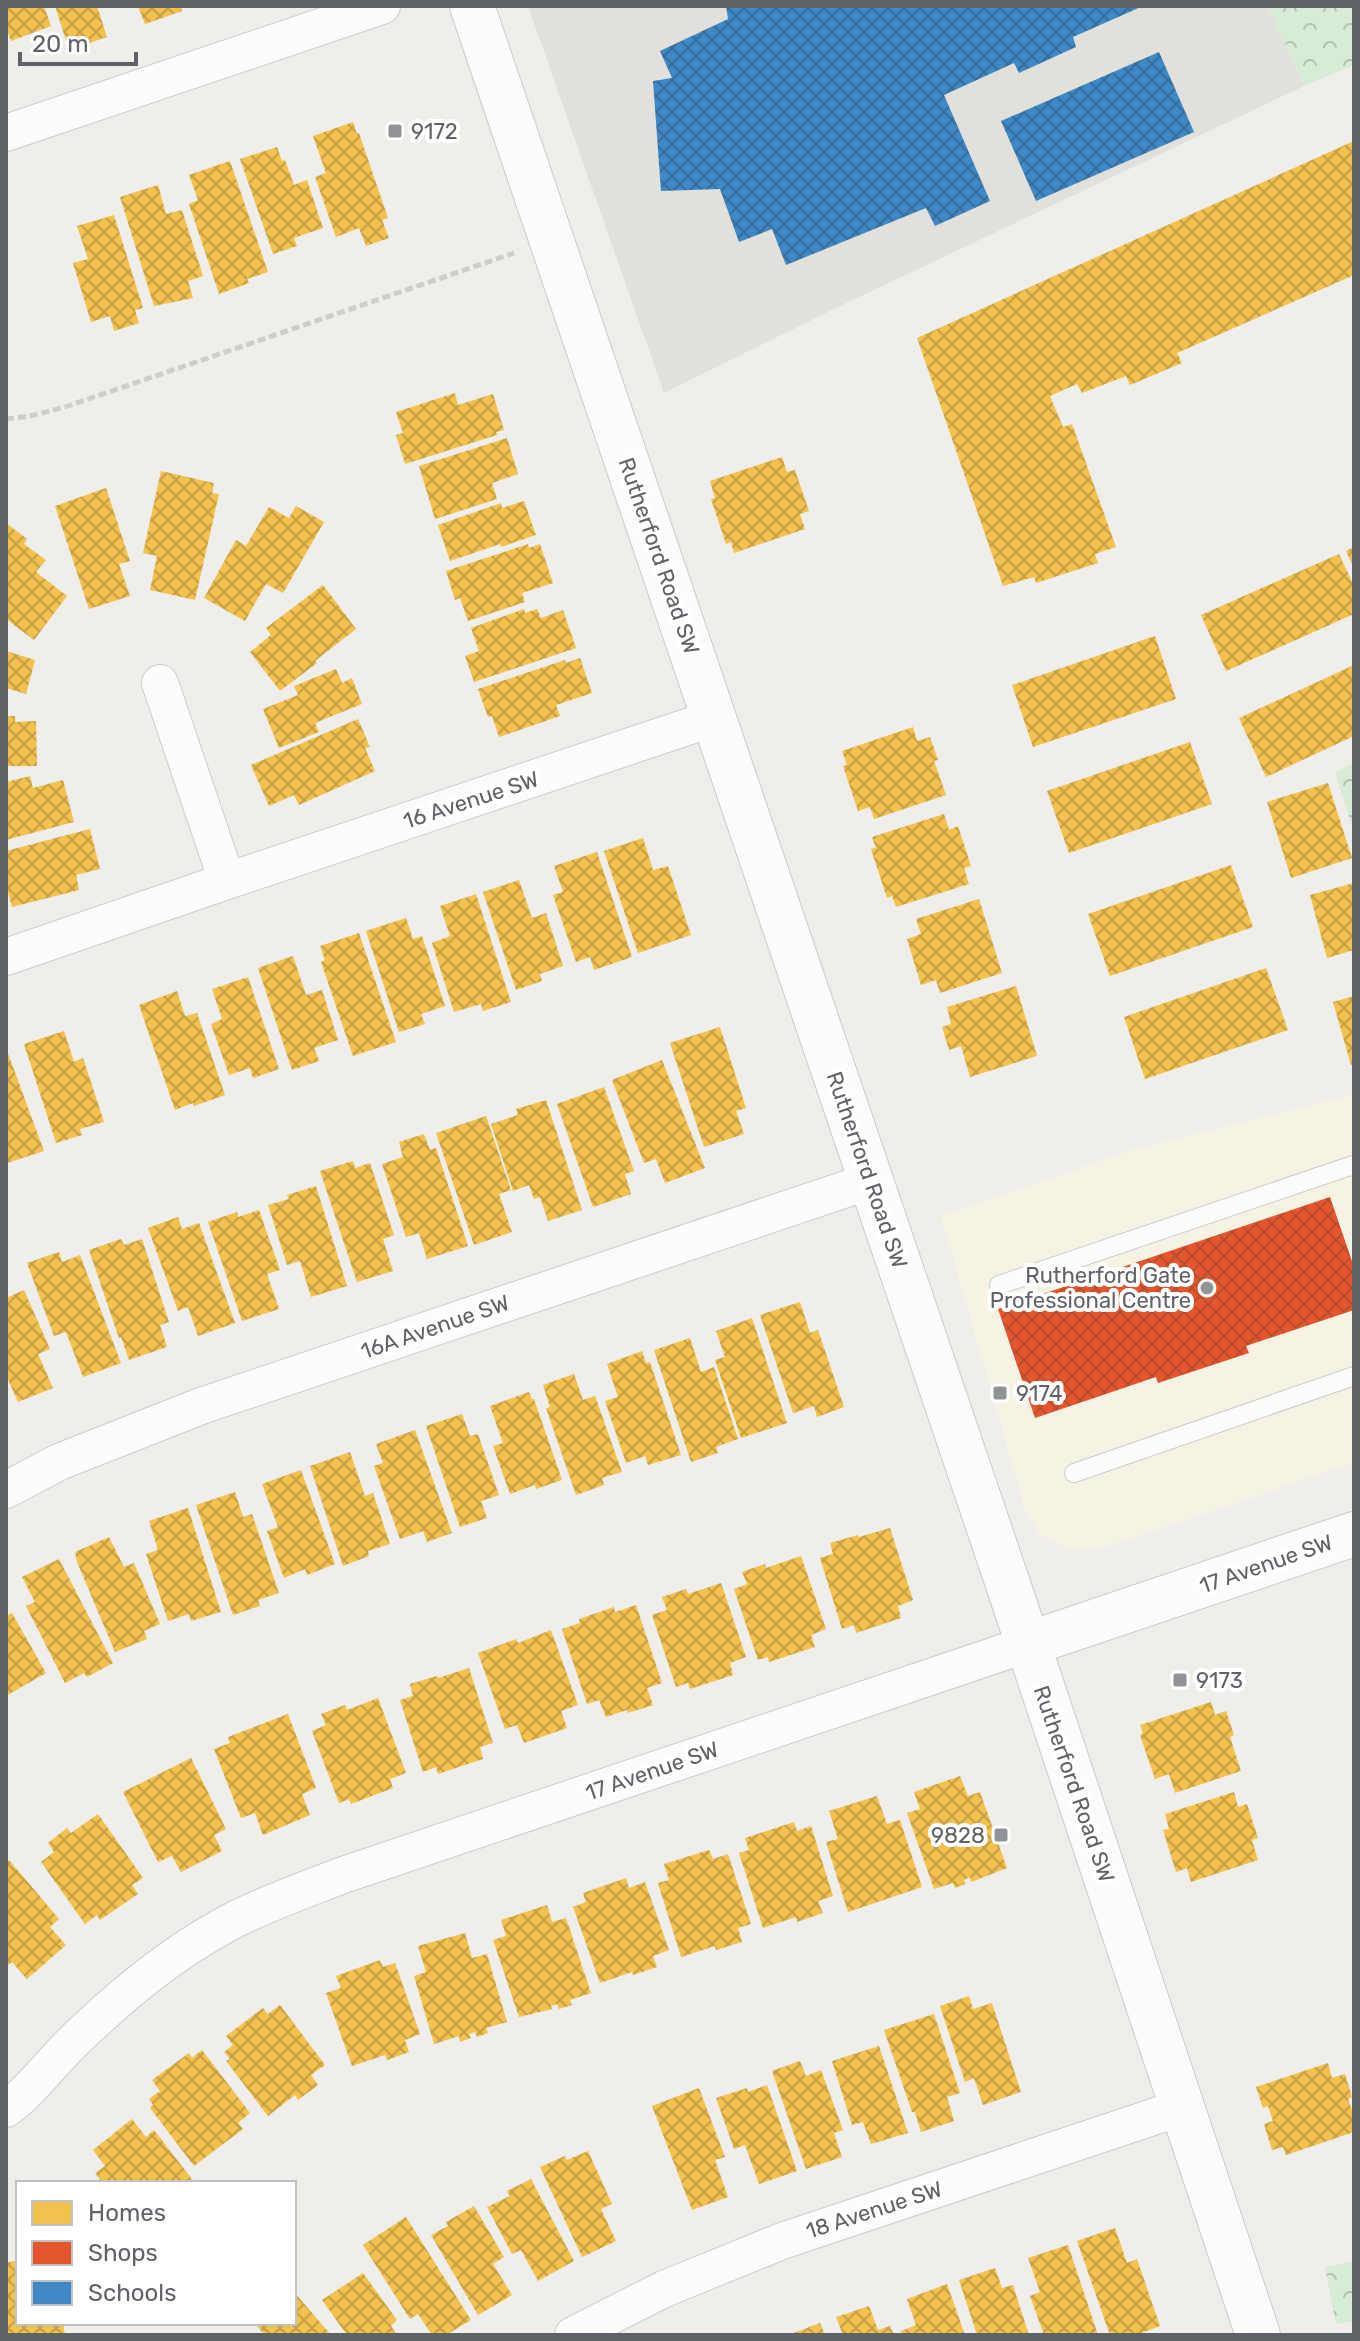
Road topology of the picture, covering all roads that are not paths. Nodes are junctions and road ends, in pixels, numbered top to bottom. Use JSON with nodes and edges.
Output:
{"nodes":[{"id":1,"x":382,"y":6,"type":"edge"},
{"id":2,"x":472,"y":6,"type":"edge"},
{"id":3,"x":6,"y":133,"type":"edge"},
{"id":4,"x":160,"y":683,"type":"dead end"},
{"id":5,"x":714,"y":718,"type":"junction"},
{"id":6,"x":227,"y":881,"type":"junction"},
{"id":7,"x":6,"y":957,"type":"edge"},
{"id":8,"x":1354,"y":1166,"type":"edge"},
{"id":9,"x":870,"y":1181,"type":"junction"},
{"id":10,"x":999,"y":1285,"type":"dead end"},
{"id":11,"x":1354,"y":1376,"type":"edge"},
{"id":12,"x":1074,"y":1473,"type":"dead end"},
{"id":13,"x":6,"y":1490,"type":"edge"},
{"id":14,"x":1354,"y":1534,"type":"edge"},
{"id":15,"x":1028,"y":1644,"type":"junction"},
{"id":16,"x":1183,"y":2107,"type":"junction"},
{"id":17,"x":6,"y":2109,"type":"edge"},
{"id":18,"x":573,"y":2335,"type":"edge"},
{"id":19,"x":1258,"y":2335,"type":"edge"}],
"edges":[{"from":1,"to":3,"type":"street"},
{"from":2,"to":5,"type":"street","name":"Rutherford Road SW"},
{"from":4,"to":6,"type":"street"},
{"from":5,"to":6,"type":"street","name":"16 Avenue SW"},
{"from":5,"to":9,"type":"street","name":"Rutherford Road SW"},
{"from":6,"to":7,"type":"street","name":"16 Avenue SW"},
{"from":8,"to":10,"type":"lane"},
{"from":9,"to":13,"type":"street","name":"16A Avenue SW"},
{"from":9,"to":15,"type":"street","name":"Rutherford Road SW"},
{"from":11,"to":12,"type":"lane"},
{"from":14,"to":15,"type":"street","name":"17 Avenue SW"},
{"from":15,"to":16,"type":"street","name":"Rutherford Road SW"},
{"from":15,"to":17,"type":"street","name":"17 Avenue SW"},
{"from":16,"to":18,"type":"street","name":"18 Avenue SW"},
{"from":16,"to":19,"type":"street","name":"Rutherford Road SW"}]}
